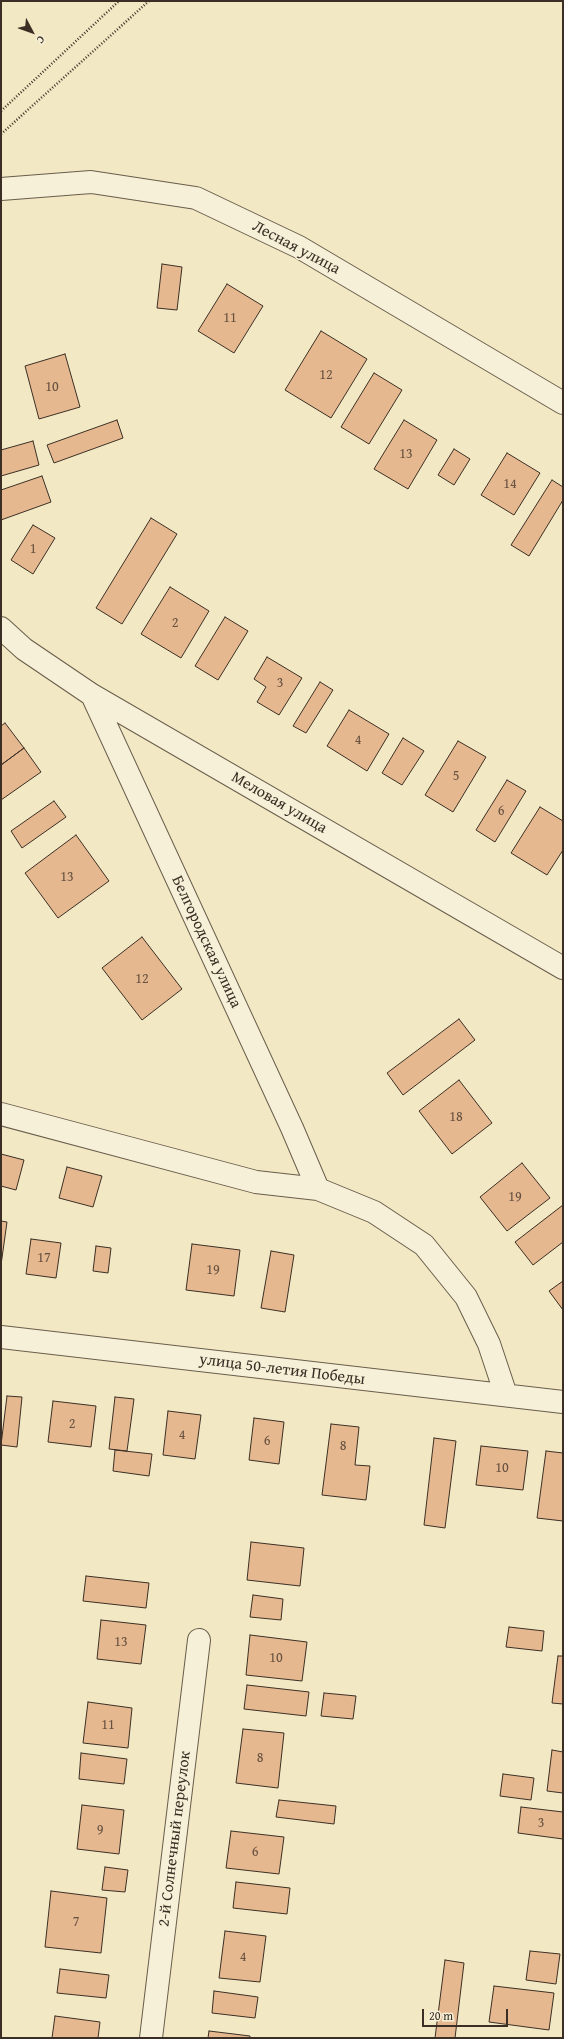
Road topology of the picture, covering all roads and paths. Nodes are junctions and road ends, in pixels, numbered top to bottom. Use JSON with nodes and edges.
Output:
{"nodes":[{"id":1,"x":119,"y":1,"type":"edge"},
{"id":2,"x":149,"y":1,"type":"edge"},
{"id":3,"x":1,"y":111,"type":"edge"},
{"id":4,"x":1,"y":134,"type":"edge"},
{"id":5,"x":1,"y":190,"type":"edge"},
{"id":6,"x":563,"y":404,"type":"edge"},
{"id":7,"x":1,"y":628,"type":"edge"},
{"id":8,"x":92,"y":695,"type":"junction"},
{"id":9,"x":563,"y":968,"type":"edge"},
{"id":10,"x":1,"y":1114,"type":"edge"},
{"id":11,"x":318,"y":1189,"type":"junction"},
{"id":12,"x":1,"y":1337,"type":"edge"},
{"id":13,"x":506,"y":1396,"type":"junction"},
{"id":14,"x":563,"y":1402,"type":"edge"},
{"id":15,"x":199,"y":1640,"type":"dead end"},
{"id":16,"x":151,"y":2038,"type":"edge"}],
"edges":[{"from":1,"to":3,"type":"path"},
{"from":2,"to":4,"type":"path"},
{"from":5,"to":6,"type":"street","name":"Лесная улица"},
{"from":7,"to":8,"type":"street","name":"Меловая улица"},
{"from":8,"to":9,"type":"street","name":"Меловая улица"},
{"from":8,"to":11,"type":"street","name":"Белгородская улица"},
{"from":10,"to":11,"type":"street"},
{"from":11,"to":13,"type":"street"},
{"from":12,"to":13,"type":"street","name":"улица 50-летия Победы"},
{"from":13,"to":14,"type":"street","name":"улица 50-летия Победы"},
{"from":15,"to":16,"type":"street","name":"2-й Солнечный переулок"}]}
